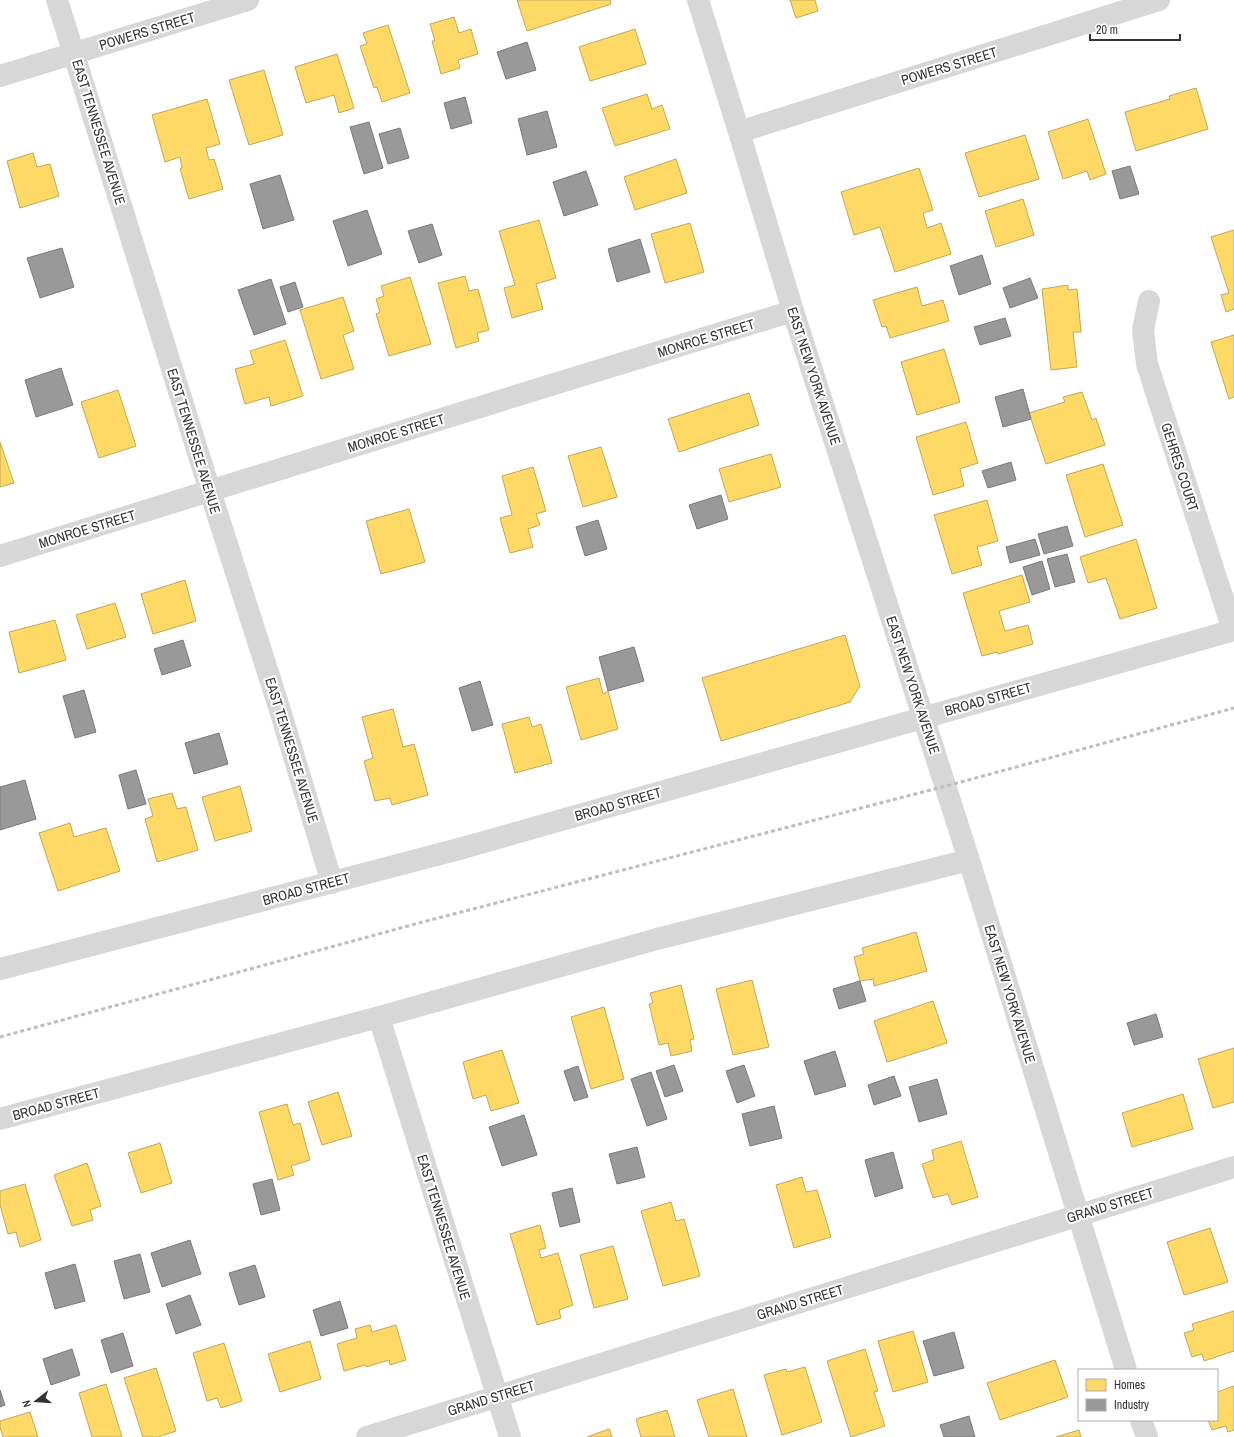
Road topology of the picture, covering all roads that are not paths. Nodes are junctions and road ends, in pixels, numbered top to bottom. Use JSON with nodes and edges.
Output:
{"nodes":[{"id":1,"x":57,"y":0,"type":"edge"},
{"id":2,"x":248,"y":0,"type":"edge"},
{"id":3,"x":698,"y":0,"type":"edge"},
{"id":4,"x":1159,"y":0,"type":"edge"},
{"id":5,"x":74,"y":54,"type":"junction"},
{"id":6,"x":0,"y":76,"type":"edge"},
{"id":7,"x":739,"y":132,"type":"junction"},
{"id":8,"x":1149,"y":301,"type":"dead end"},
{"id":9,"x":793,"y":311,"type":"junction"},
{"id":10,"x":210,"y":491,"type":"junction"},
{"id":11,"x":0,"y":556,"type":"edge"},
{"id":12,"x":1233,"y":630,"type":"edge"},
{"id":13,"x":924,"y":717,"type":"junction"},
{"id":14,"x":969,"y":860,"type":"junction"},
{"id":15,"x":332,"y":883,"type":"junction"},
{"id":16,"x":0,"y":969,"type":"edge"},
{"id":17,"x":379,"y":1017,"type":"junction"},
{"id":18,"x":0,"y":1120,"type":"edge"},
{"id":19,"x":1234,"y":1166,"type":"edge"},
{"id":20,"x":1077,"y":1215,"type":"junction"},
{"id":21,"x":1126,"y":1369,"type":"edge"},
{"id":22,"x":497,"y":1396,"type":"junction"},
{"id":23,"x":1141,"y":1421,"type":"edge"},
{"id":24,"x":367,"y":1437,"type":"edge"},
{"id":25,"x":510,"y":1437,"type":"edge"},
{"id":26,"x":1147,"y":1437,"type":"edge"}],
"edges":[{"from":1,"to":5,"type":"street","name":"EAST TENNESSEE AVENUE"},
{"from":2,"to":5,"type":"street","name":"POWERS STREET"},
{"from":3,"to":7,"type":"street","name":"EAST NEW YORK AVENUE"},
{"from":4,"to":7,"type":"street","name":"POWERS STREET"},
{"from":5,"to":6,"type":"street","name":"POWERS STREET"},
{"from":5,"to":10,"type":"street","name":"EAST TENNESSEE AVENUE"},
{"from":7,"to":9,"type":"street","name":"EAST NEW YORK AVENUE"},
{"from":8,"to":12,"type":"street","name":"GEHRES COURT"},
{"from":9,"to":10,"type":"street","name":"MONROE STREET"},
{"from":9,"to":13,"type":"street","name":"EAST NEW YORK AVENUE"},
{"from":10,"to":11,"type":"street","name":"MONROE STREET"},
{"from":10,"to":15,"type":"street","name":"EAST TENNESSEE AVENUE"},
{"from":12,"to":13,"type":"street","name":"BROAD STREET"},
{"from":13,"to":14,"type":"street","name":"EAST NEW YORK AVENUE"},
{"from":13,"to":15,"type":"street","name":"BROAD STREET"},
{"from":14,"to":17,"type":"street","name":"BROAD STREET"},
{"from":14,"to":20,"type":"street","name":"EAST NEW YORK AVENUE"},
{"from":15,"to":16,"type":"street","name":"BROAD STREET"},
{"from":17,"to":18,"type":"street","name":"BROAD STREET"},
{"from":17,"to":22,"type":"street","name":"EAST TENNESSEE AVENUE"},
{"from":19,"to":20,"type":"street","name":"GRAND STREET"},
{"from":20,"to":21,"type":"street","name":"EAST NEW YORK AVENUE"},
{"from":20,"to":22,"type":"street","name":"GRAND STREET"},
{"from":22,"to":24,"type":"street","name":"GRAND STREET"},
{"from":22,"to":25,"type":"street","name":"EAST TENNESSEE AVENUE"},
{"from":23,"to":26,"type":"street"}]}
